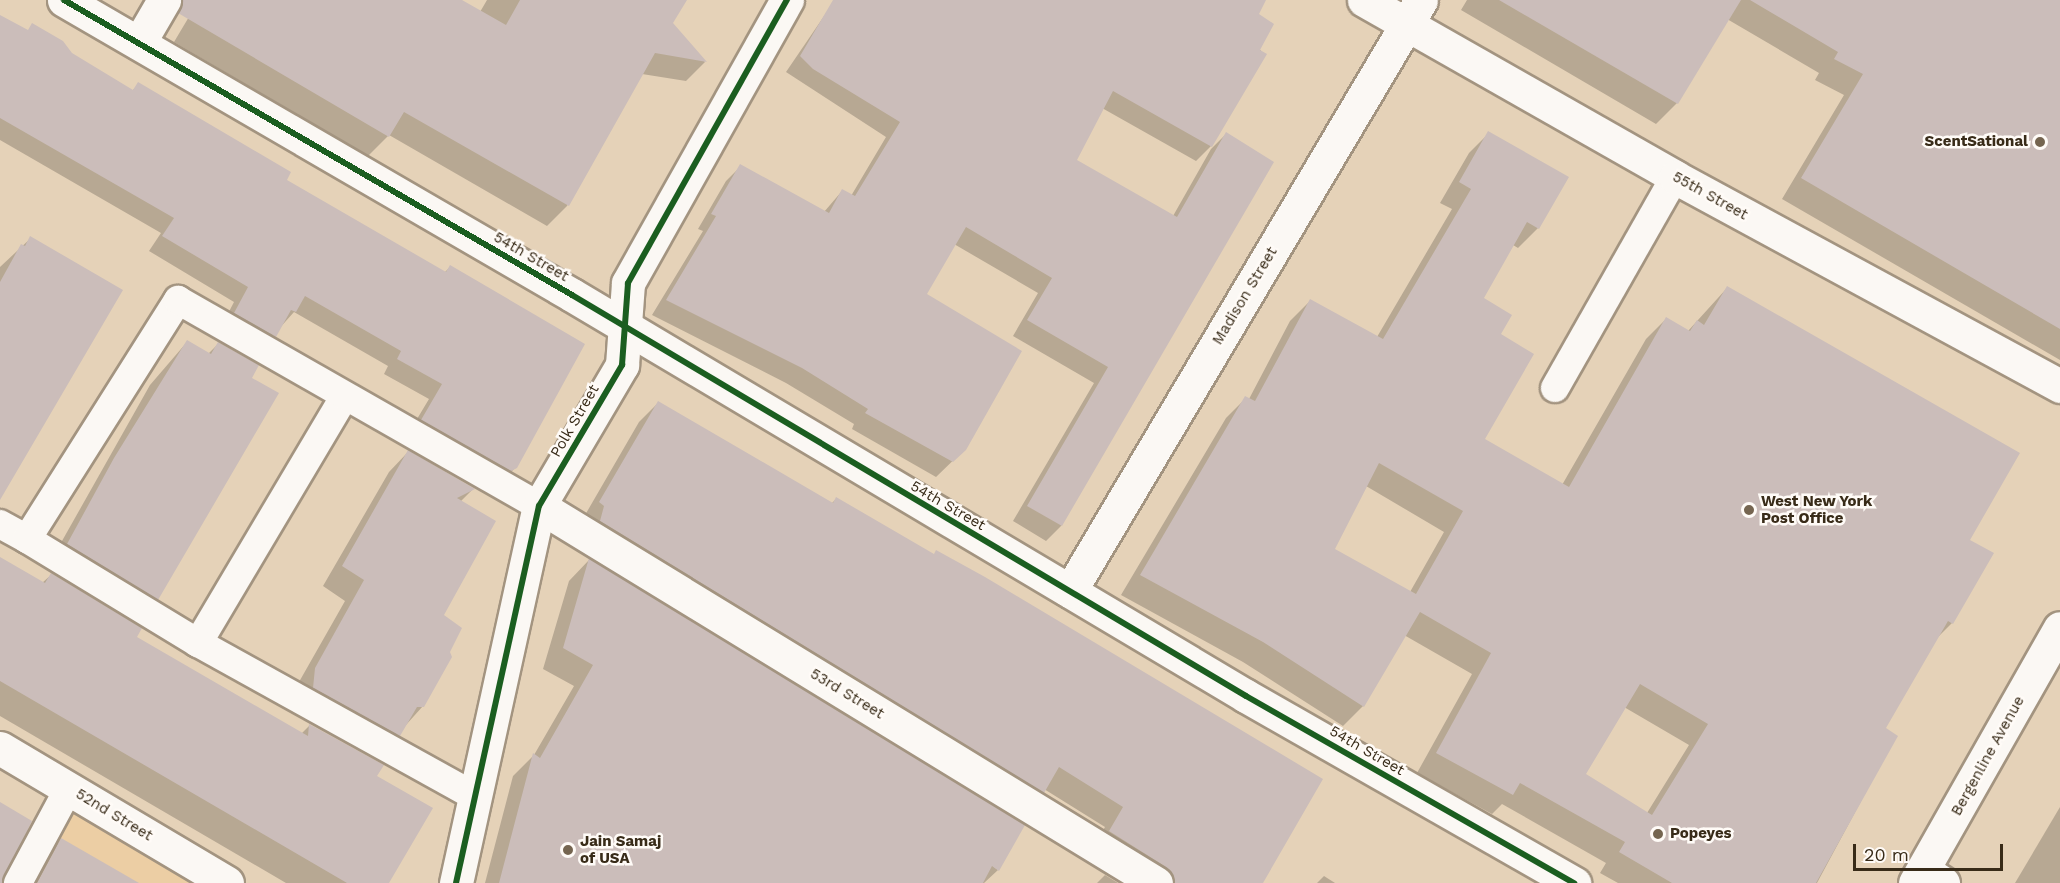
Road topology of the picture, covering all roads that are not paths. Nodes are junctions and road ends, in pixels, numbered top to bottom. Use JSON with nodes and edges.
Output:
{"nodes":[{"id":1,"x":64,"y":0,"type":"edge"},
{"id":2,"x":164,"y":0,"type":"edge"},
{"id":3,"x":787,"y":0,"type":"edge"},
{"id":4,"x":1364,"y":0,"type":"edge"},
{"id":5,"x":1414,"y":12,"type":"edge"},
{"id":6,"x":139,"y":43,"type":"junction"},
{"id":7,"x":1675,"y":177,"type":"junction"},
{"id":8,"x":624,"y":326,"type":"junction"},
{"id":9,"x":2060,"y":386,"type":"edge"},
{"id":10,"x":1555,"y":388,"type":"dead end"},
{"id":11,"x":344,"y":397,"type":"junction"},
{"id":12,"x":540,"y":506,"type":"junction"},
{"id":13,"x":0,"y":524,"type":"edge"},
{"id":14,"x":27,"y":539,"type":"junction"},
{"id":15,"x":1070,"y":591,"type":"junction"},
{"id":16,"x":2060,"y":628,"type":"edge"},
{"id":17,"x":198,"y":643,"type":"junction"},
{"id":18,"x":0,"y":748,"type":"edge"},
{"id":19,"x":69,"y":788,"type":"junction"},
{"id":20,"x":476,"y":797,"type":"junction"},
{"id":21,"x":1927,"y":879,"type":"edge"},
{"id":22,"x":18,"y":883,"type":"edge"},
{"id":23,"x":227,"y":883,"type":"edge"},
{"id":24,"x":456,"y":883,"type":"edge"},
{"id":25,"x":1156,"y":883,"type":"edge"},
{"id":26,"x":1574,"y":883,"type":"edge"}],
"edges":[{"from":1,"to":6,"type":"street","name":"54th Street"},
{"from":2,"to":6,"type":"street"},
{"from":3,"to":8,"type":"street","name":"Polk Street"},
{"from":4,"to":5,"type":"street","name":"55th Street"},
{"from":5,"to":7,"type":"street","name":"55th Street"},
{"from":5,"to":15,"type":"street","name":"Madison Street"},
{"from":6,"to":8,"type":"street","name":"54th Street"},
{"from":7,"to":9,"type":"street","name":"55th Street"},
{"from":7,"to":10,"type":"lane"},
{"from":8,"to":12,"type":"street","name":"Polk Street"},
{"from":8,"to":15,"type":"street","name":"54th Street"},
{"from":11,"to":12,"type":"lane"},
{"from":11,"to":14,"type":"lane"},
{"from":11,"to":17,"type":"lane"},
{"from":12,"to":20,"type":"street","name":"Polk Street"},
{"from":12,"to":25,"type":"street","name":"53rd Street"},
{"from":13,"to":14,"type":"lane"},
{"from":14,"to":17,"type":"lane"},
{"from":15,"to":26,"type":"street","name":"54th Street"},
{"from":16,"to":21,"type":"street","name":"Bergenline Avenue"},
{"from":17,"to":20,"type":"lane"},
{"from":18,"to":19,"type":"street","name":"52nd Street"},
{"from":19,"to":22,"type":"lane"},
{"from":19,"to":23,"type":"street","name":"52nd Street"},
{"from":20,"to":24,"type":"street","name":"Polk Street"}]}
